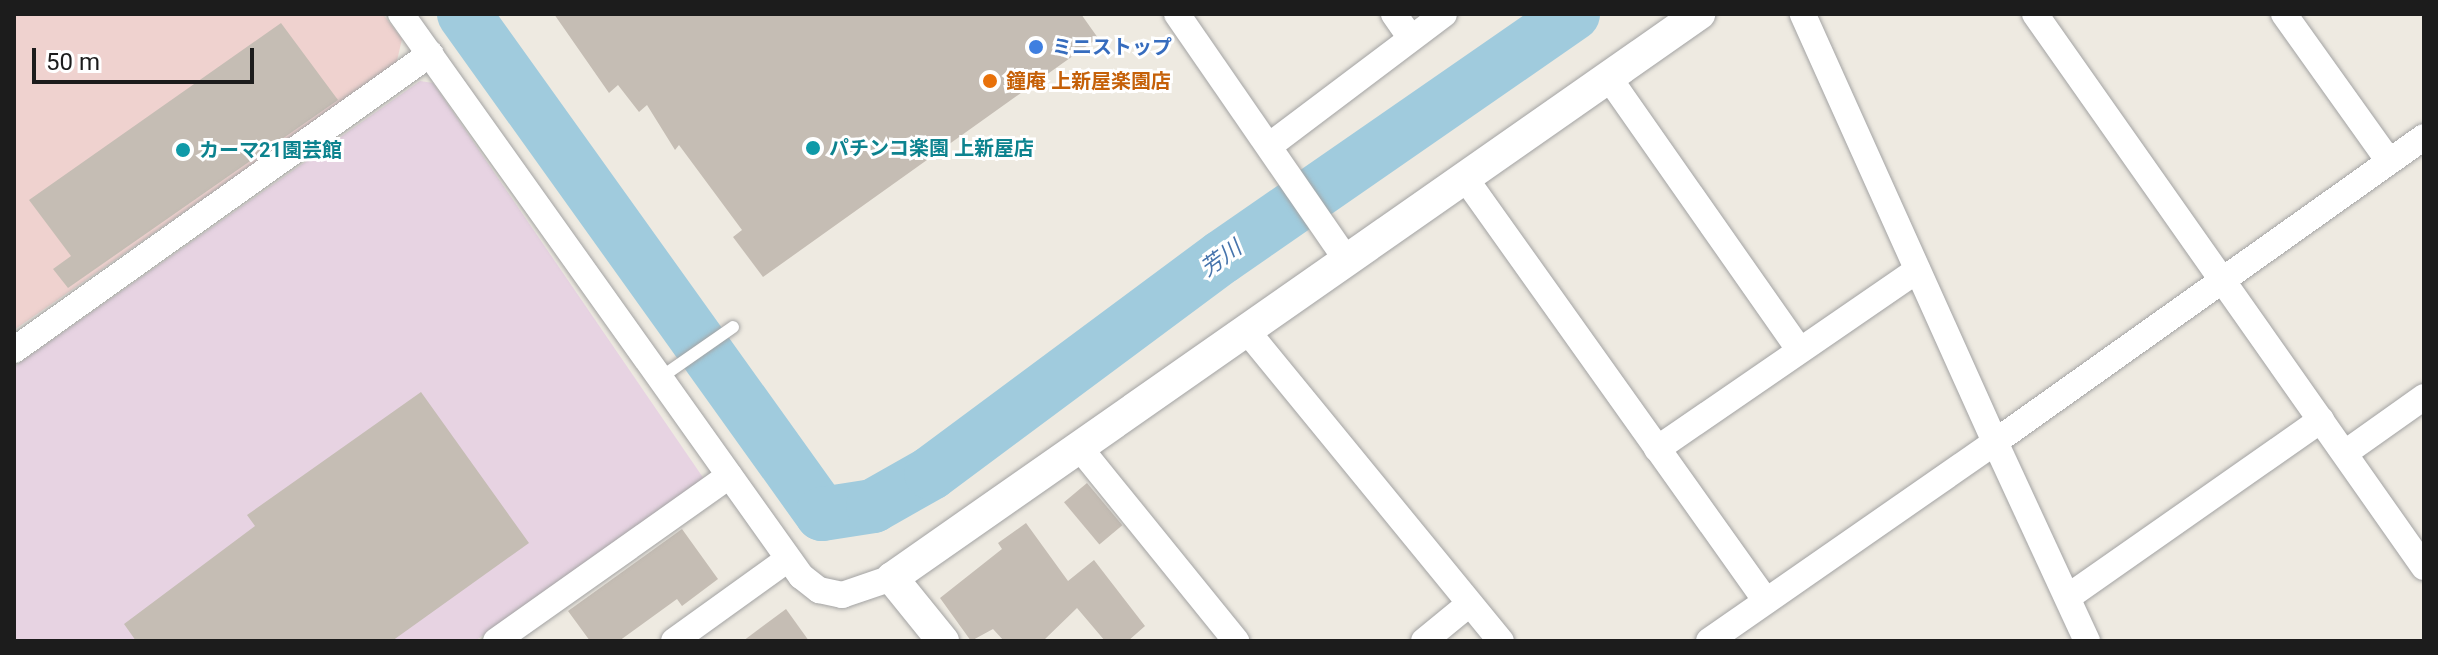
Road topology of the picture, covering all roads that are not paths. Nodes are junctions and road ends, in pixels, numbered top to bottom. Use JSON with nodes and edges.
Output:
{"nodes":[{"id":1,"x":401,"y":14,"type":"edge"},
{"id":2,"x":1177,"y":14,"type":"edge"},
{"id":3,"x":1394,"y":14,"type":"edge"},
{"id":4,"x":1444,"y":14,"type":"edge"},
{"id":5,"x":1699,"y":14,"type":"edge"},
{"id":6,"x":1803,"y":14,"type":"edge"},
{"id":7,"x":2035,"y":14,"type":"edge"},
{"id":8,"x":2284,"y":14,"type":"edge"},
{"id":9,"x":1410,"y":37,"type":"junction"},
{"id":10,"x":430,"y":54,"type":"junction"},
{"id":11,"x":1609,"y":78,"type":"junction"},
{"id":12,"x":2424,"y":137,"type":"edge"},
{"id":13,"x":1276,"y":156,"type":"junction"},
{"id":14,"x":2389,"y":161,"type":"junction"},
{"id":15,"x":1465,"y":178,"type":"junction"},
{"id":16,"x":1341,"y":251,"type":"junction"},
{"id":17,"x":1917,"y":270,"type":"junction"},
{"id":18,"x":2222,"y":282,"type":"junction"},
{"id":19,"x":733,"y":327,"type":"dead end"},
{"id":20,"x":1247,"y":331,"type":"junction"},
{"id":21,"x":1798,"y":348,"type":"junction"},
{"id":22,"x":14,"y":350,"type":"edge"},
{"id":23,"x":667,"y":373,"type":"junction"},
{"id":24,"x":2424,"y":397,"type":"edge"},
{"id":25,"x":2321,"y":420,"type":"junction"},
{"id":26,"x":1995,"y":442,"type":"junction"},
{"id":27,"x":1079,"y":447,"type":"junction"},
{"id":28,"x":1657,"y":449,"type":"junction"},
{"id":29,"x":2345,"y":453,"type":"junction"},
{"id":30,"x":729,"y":476,"type":"junction"},
{"id":31,"x":788,"y":559,"type":"junction"},
{"id":32,"x":2424,"y":567,"type":"edge"},
{"id":33,"x":892,"y":578,"type":"junction"},
{"id":34,"x":2068,"y":597,"type":"junction"},
{"id":35,"x":1766,"y":601,"type":"junction"},
{"id":36,"x":1469,"y":604,"type":"junction"},
{"id":37,"x":496,"y":641,"type":"edge"},
{"id":38,"x":674,"y":641,"type":"edge"},
{"id":39,"x":943,"y":641,"type":"edge"},
{"id":40,"x":1236,"y":641,"type":"edge"},
{"id":41,"x":1424,"y":641,"type":"edge"},
{"id":42,"x":1501,"y":641,"type":"edge"},
{"id":43,"x":1709,"y":641,"type":"edge"},
{"id":44,"x":2087,"y":641,"type":"edge"}],
"edges":[{"from":1,"to":10,"type":"street"},
{"from":2,"to":13,"type":"street"},
{"from":3,"to":9,"type":"street"},
{"from":4,"to":9,"type":"street"},
{"from":5,"to":11,"type":"street"},
{"from":6,"to":17,"type":"street"},
{"from":7,"to":18,"type":"street"},
{"from":8,"to":14,"type":"street"},
{"from":9,"to":13,"type":"street"},
{"from":10,"to":22,"type":"street"},
{"from":10,"to":23,"type":"street"},
{"from":11,"to":15,"type":"street"},
{"from":11,"to":21,"type":"street"},
{"from":12,"to":14,"type":"street"},
{"from":13,"to":16,"type":"street"},
{"from":14,"to":18,"type":"street"},
{"from":15,"to":16,"type":"street"},
{"from":15,"to":28,"type":"street"},
{"from":16,"to":20,"type":"street"},
{"from":17,"to":21,"type":"street"},
{"from":17,"to":26,"type":"street"},
{"from":18,"to":25,"type":"street"},
{"from":18,"to":26,"type":"street"},
{"from":19,"to":23,"type":"lane"},
{"from":20,"to":27,"type":"street"},
{"from":20,"to":36,"type":"street"},
{"from":21,"to":28,"type":"street"},
{"from":23,"to":30,"type":"street"},
{"from":24,"to":29,"type":"street"},
{"from":25,"to":29,"type":"street"},
{"from":25,"to":34,"type":"street"},
{"from":26,"to":34,"type":"street"},
{"from":26,"to":35,"type":"street"},
{"from":27,"to":33,"type":"street"},
{"from":27,"to":40,"type":"street"},
{"from":28,"to":35,"type":"street"},
{"from":29,"to":32,"type":"street"},
{"from":30,"to":31,"type":"street"},
{"from":30,"to":37,"type":"street"},
{"from":31,"to":33,"type":"street"},
{"from":31,"to":38,"type":"street"},
{"from":33,"to":39,"type":"street"},
{"from":34,"to":44,"type":"street"},
{"from":35,"to":43,"type":"street"},
{"from":36,"to":41,"type":"street"},
{"from":36,"to":42,"type":"street"}]}
